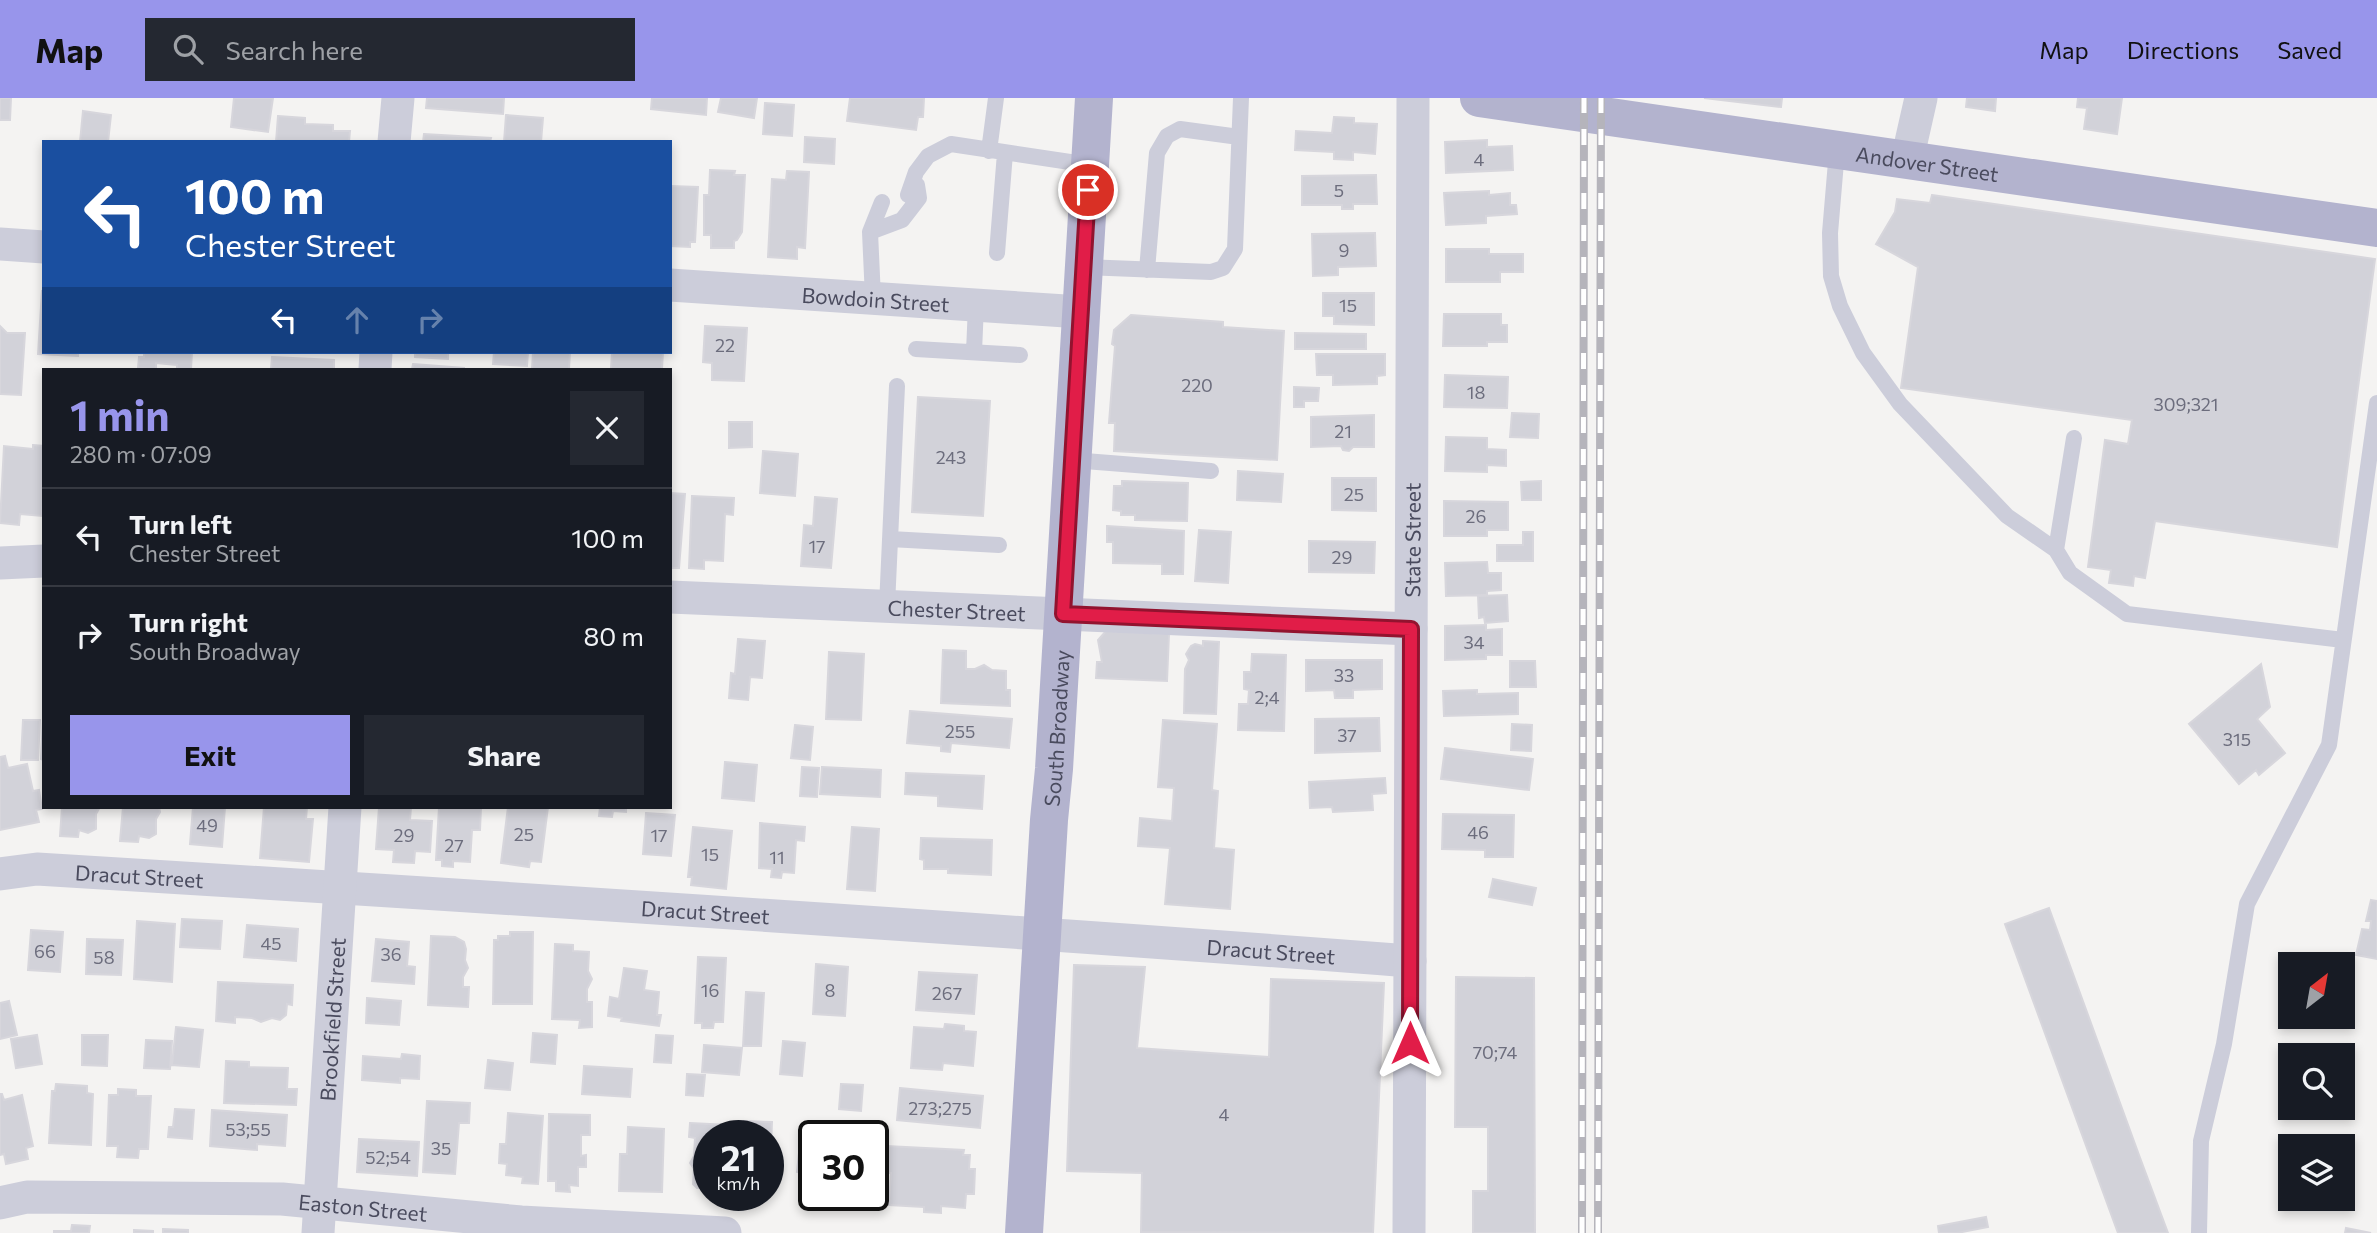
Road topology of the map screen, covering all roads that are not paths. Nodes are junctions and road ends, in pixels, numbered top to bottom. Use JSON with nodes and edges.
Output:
{"nodes":[{"id":1,"x":398,"y":98,"type":"edge"},
{"id":2,"x":996,"y":98,"type":"edge"},
{"id":3,"x":1094,"y":98,"type":"edge"},
{"id":4,"x":1241,"y":98,"type":"edge"},
{"id":5,"x":1413,"y":98,"type":"edge"},
{"id":6,"x":1479,"y":98,"type":"edge"},
{"id":7,"x":1921,"y":98,"type":"edge"},
{"id":8,"x":1239,"y":137,"type":"junction"},
{"id":9,"x":394,"y":140,"type":"edge"},
{"id":10,"x":1837,"y":150,"type":"junction"},
{"id":11,"x":997,"y":152,"type":"junction"},
{"id":12,"x":1907,"y":160,"type":"junction"},
{"id":13,"x":1090,"y":164,"type":"junction"},
{"id":14,"x":916,"y":172,"type":"junction"},
{"id":15,"x":902,"y":190,"type":"dead end"},
{"id":16,"x":888,"y":207,"type":"dead end"},
{"id":17,"x":2377,"y":228,"type":"edge"},
{"id":18,"x":870,"y":232,"type":"junction"},
{"id":19,"x":0,"y":244,"type":"edge"},
{"id":20,"x":42,"y":247,"type":"edge"},
{"id":21,"x":997,"y":253,"type":"dead end"},
{"id":22,"x":1083,"y":267,"type":"junction"},
{"id":23,"x":1147,"y":270,"type":"junction"},
{"id":24,"x":672,"y":285,"type":"edge"},
{"id":25,"x":873,"y":298,"type":"junction"},
{"id":26,"x":976,"y":306,"type":"junction"},
{"id":27,"x":1081,"y":312,"type":"junction"},
{"id":28,"x":916,"y":349,"type":"dead end"},
{"id":29,"x":974,"y":352,"type":"junction"},
{"id":30,"x":1020,"y":355,"type":"dead end"},
{"id":31,"x":897,"y":386,"type":"dead end"},
{"id":32,"x":2377,"y":403,"type":"edge"},
{"id":33,"x":2074,"y":438,"type":"dead end"},
{"id":34,"x":1072,"y":460,"type":"junction"},
{"id":35,"x":1211,"y":471,"type":"dead end"},
{"id":36,"x":890,"y":539,"type":"junction"},
{"id":37,"x":999,"y":545,"type":"dead end"},
{"id":38,"x":2056,"y":550,"type":"junction"},
{"id":39,"x":42,"y":561,"type":"edge"},
{"id":40,"x":0,"y":564,"type":"edge"},
{"id":41,"x":672,"y":597,"type":"edge"},
{"id":42,"x":887,"y":606,"type":"junction"},
{"id":43,"x":1063,"y":614,"type":"junction"},
{"id":44,"x":1411,"y":629,"type":"junction"},
{"id":45,"x":2343,"y":640,"type":"junction"},
{"id":46,"x":345,"y":809,"type":"edge"},
{"id":47,"x":0,"y":874,"type":"edge"},
{"id":48,"x":340,"y":887,"type":"junction"},
{"id":49,"x":1042,"y":932,"type":"junction"},
{"id":50,"x":1410,"y":961,"type":"junction"},
{"id":51,"x":0,"y":1203,"type":"edge"},
{"id":52,"x":319,"y":1218,"type":"edge"},
{"id":53,"x":725,"y":1233,"type":"edge"},
{"id":54,"x":1024,"y":1233,"type":"edge"},
{"id":55,"x":1409,"y":1233,"type":"edge"},
{"id":56,"x":2199,"y":1233,"type":"edge"}],
"edges":[{"from":1,"to":9,"type":"street"},
{"from":2,"to":11,"type":"lane"},
{"from":3,"to":13,"type":"main road","name":"South Broadway"},
{"from":4,"to":8,"type":"lane"},
{"from":5,"to":44,"type":"street","name":"State Street"},
{"from":6,"to":10,"type":"main road","name":"Andover Street"},
{"from":7,"to":12,"type":"street"},
{"from":8,"to":23,"type":"lane"},
{"from":8,"to":23,"type":"lane"},
{"from":10,"to":12,"type":"main road","name":"Andover Street"},
{"from":10,"to":38,"type":"lane"},
{"from":11,"to":13,"type":"lane"},
{"from":11,"to":14,"type":"lane"},
{"from":11,"to":21,"type":"lane"},
{"from":12,"to":17,"type":"main road","name":"Andover Street"},
{"from":13,"to":22,"type":"main road","name":"South Broadway"},
{"from":14,"to":15,"type":"lane"},
{"from":14,"to":18,"type":"lane"},
{"from":16,"to":18,"type":"lane"},
{"from":18,"to":25,"type":"lane"},
{"from":19,"to":20,"type":"street"},
{"from":22,"to":23,"type":"lane"},
{"from":22,"to":27,"type":"main road","name":"South Broadway"},
{"from":24,"to":25,"type":"street","name":"Bowdoin Street"},
{"from":25,"to":26,"type":"street","name":"Bowdoin Street"},
{"from":26,"to":27,"type":"street","name":"Bowdoin Street"},
{"from":26,"to":29,"type":"lane"},
{"from":27,"to":34,"type":"main road","name":"South Broadway"},
{"from":28,"to":29,"type":"lane"},
{"from":29,"to":30,"type":"lane"},
{"from":31,"to":36,"type":"lane"},
{"from":32,"to":45,"type":"lane"},
{"from":33,"to":38,"type":"lane"},
{"from":34,"to":35,"type":"lane"},
{"from":34,"to":43,"type":"main road","name":"South Broadway"},
{"from":36,"to":37,"type":"lane"},
{"from":36,"to":42,"type":"lane"},
{"from":38,"to":45,"type":"lane"},
{"from":39,"to":40,"type":"street"},
{"from":41,"to":42,"type":"street","name":"Chester Street"},
{"from":42,"to":43,"type":"street","name":"Chester Street"},
{"from":43,"to":44,"type":"street","name":"Chester Street"},
{"from":43,"to":49,"type":"main road","name":"South Broadway"},
{"from":44,"to":50,"type":"street","name":"State Street"},
{"from":45,"to":56,"type":"lane"},
{"from":46,"to":48,"type":"street","name":"Brookfield Street"},
{"from":47,"to":48,"type":"street","name":"Dracut Street"},
{"from":48,"to":49,"type":"street","name":"Dracut Street"},
{"from":48,"to":52,"type":"street","name":"Brookfield Street"},
{"from":49,"to":50,"type":"street","name":"Dracut Street"},
{"from":49,"to":54,"type":"main road","name":"South Broadway"},
{"from":50,"to":55,"type":"street","name":"State Street"},
{"from":51,"to":52,"type":"street","name":"Easton Street"},
{"from":52,"to":53,"type":"street","name":"Easton Street"}]}
